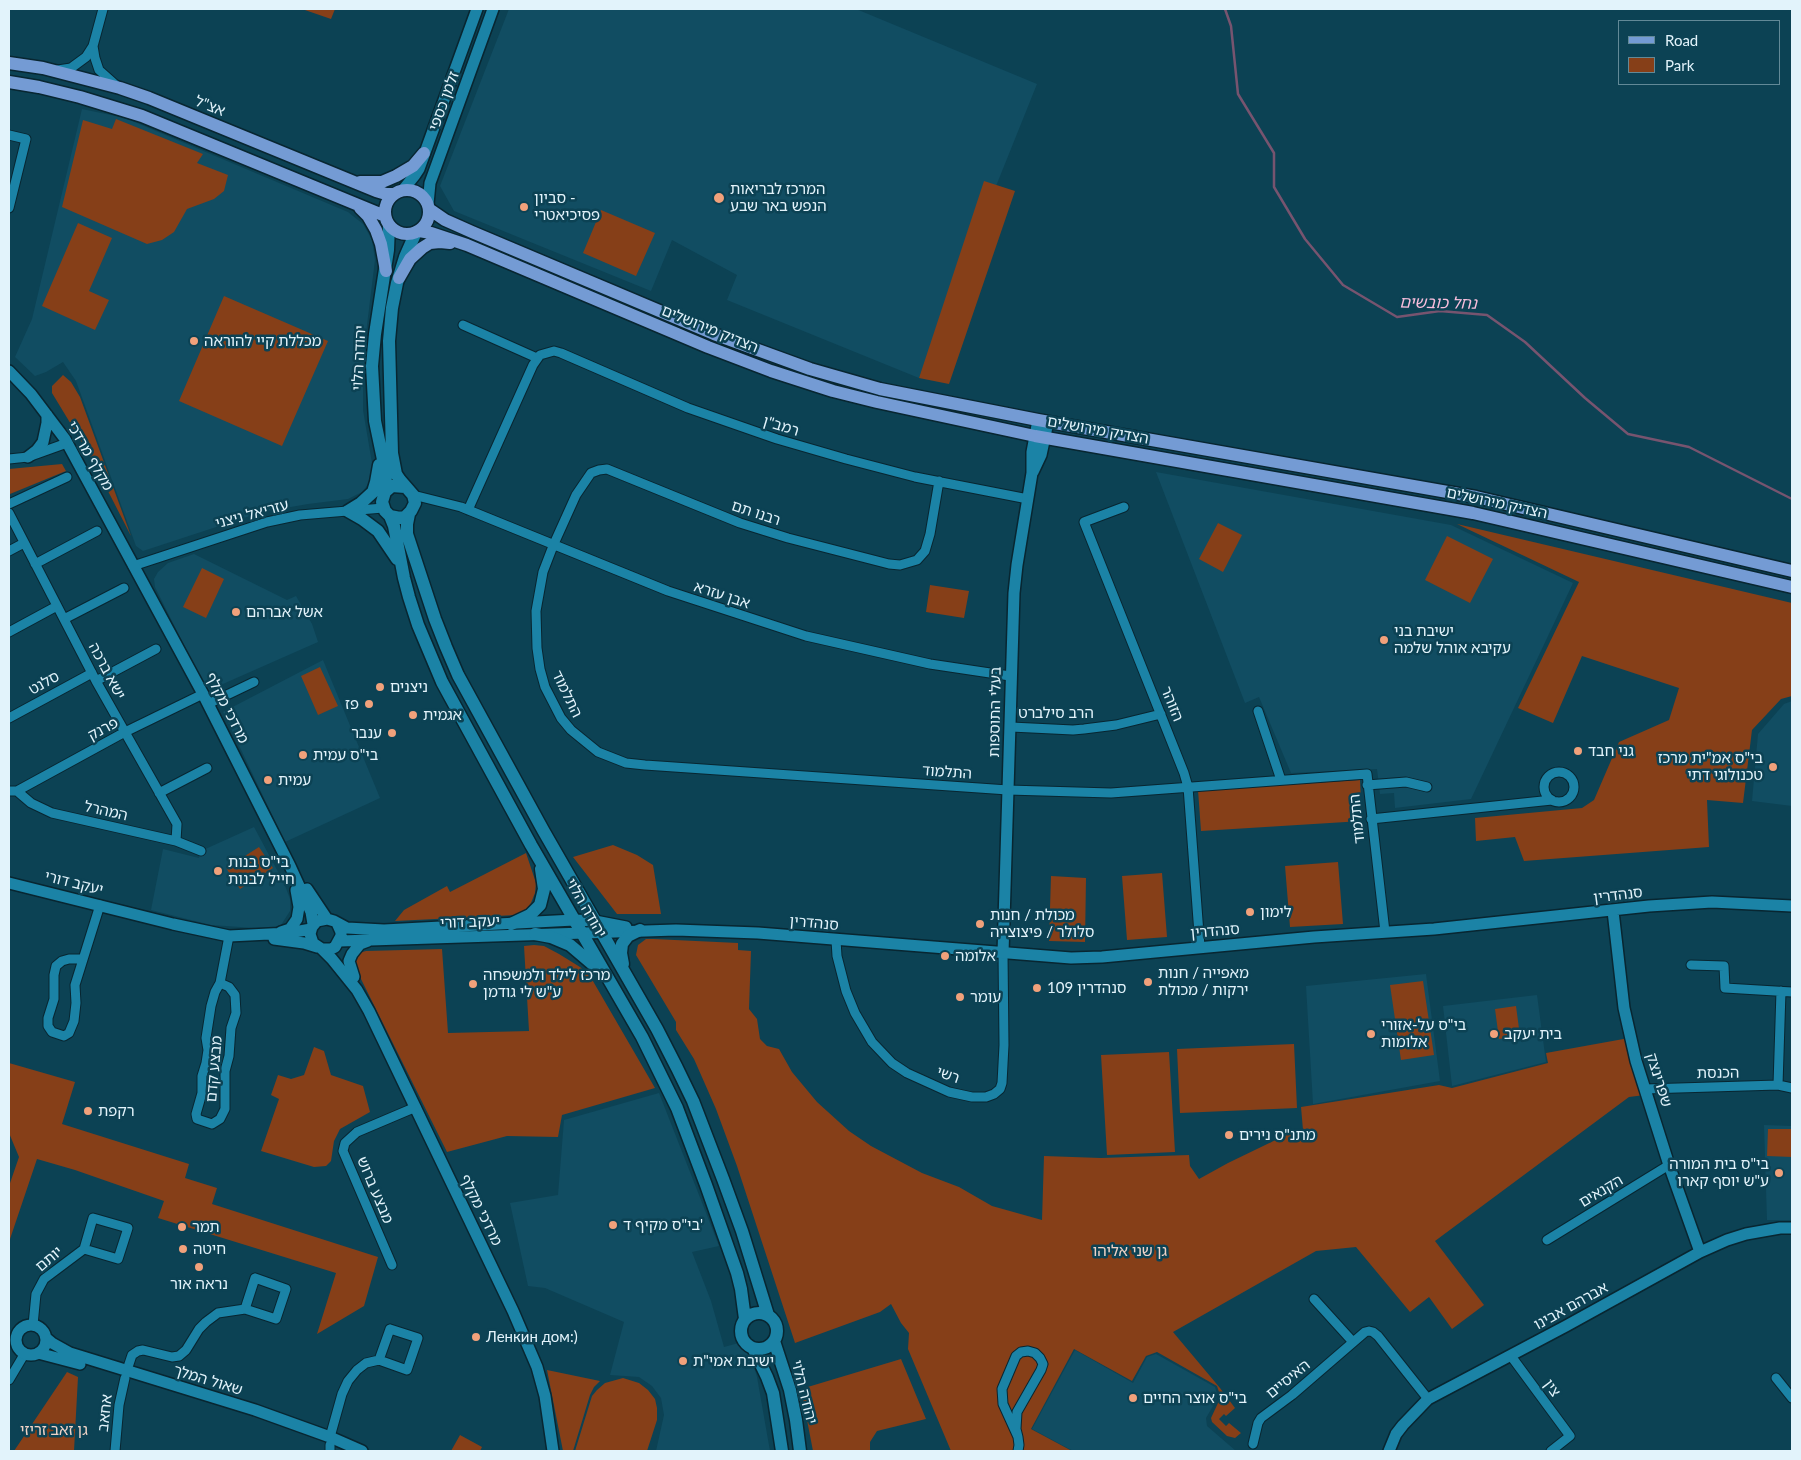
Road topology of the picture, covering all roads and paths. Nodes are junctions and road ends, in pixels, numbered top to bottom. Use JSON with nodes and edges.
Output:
{"nodes":[{"id":1,"x":103,"y":9,"type":"edge"},
{"id":2,"x":476,"y":9,"type":"edge"},
{"id":3,"x":493,"y":9,"type":"edge"},
{"id":4,"x":94,"y":46,"type":"junction"},
{"id":5,"x":9,"y":62,"type":"edge"},
{"id":6,"x":52,"y":70,"type":"junction"},
{"id":7,"x":9,"y":82,"type":"edge"},
{"id":8,"x":120,"y":88,"type":"junction"},
{"id":9,"x":9,"y":135,"type":"edge"},
{"id":10,"x":424,"y":153,"type":"junction"},
{"id":11,"x":350,"y":181,"type":"junction"},
{"id":12,"x":399,"y":192,"type":"junction"},
{"id":13,"x":356,"y":204,"type":"junction"},
{"id":14,"x":429,"y":206,"type":"junction"},
{"id":15,"x":9,"y":208,"type":"edge"},
{"id":16,"x":387,"y":221,"type":"junction"},
{"id":17,"x":418,"y":232,"type":"junction"},
{"id":18,"x":467,"y":245,"type":"junction"},
{"id":19,"x":386,"y":271,"type":"junction"},
{"id":20,"x":399,"y":278,"type":"junction"},
{"id":21,"x":463,"y":324,"type":"dead end"},
{"id":22,"x":538,"y":358,"type":"junction"},
{"id":23,"x":9,"y":370,"type":"edge"},
{"id":24,"x":47,"y":415,"type":"junction"},
{"id":25,"x":1043,"y":421,"type":"junction"},
{"id":26,"x":1040,"y":436,"type":"junction"},
{"id":27,"x":67,"y":443,"type":"junction"},
{"id":28,"x":379,"y":443,"type":"junction"},
{"id":29,"x":28,"y":457,"type":"junction"},
{"id":30,"x":9,"y":458,"type":"edge"},
{"id":31,"x":66,"y":477,"type":"dead end"},
{"id":32,"x":940,"y":481,"type":"junction"},
{"id":33,"x":409,"y":491,"type":"junction"},
{"id":34,"x":385,"y":492,"type":"junction"},
{"id":35,"x":1028,"y":499,"type":"junction"},
{"id":36,"x":438,"y":500,"type":"junction"},
{"id":37,"x":9,"y":504,"type":"edge"},
{"id":38,"x":1124,"y":507,"type":"dead end"},
{"id":39,"x":468,"y":510,"type":"junction"},
{"id":40,"x":348,"y":511,"type":"junction"},
{"id":41,"x":387,"y":512,"type":"junction"},
{"id":42,"x":9,"y":513,"type":"edge"},
{"id":43,"x":410,"y":513,"type":"junction"},
{"id":44,"x":97,"y":531,"type":"dead end"},
{"id":45,"x":24,"y":543,"type":"junction"},
{"id":46,"x":553,"y":546,"type":"junction"},
{"id":47,"x":9,"y":551,"type":"edge"},
{"id":48,"x":35,"y":564,"type":"junction"},
{"id":49,"x":133,"y":566,"type":"junction"},
{"id":50,"x":402,"y":566,"type":"junction"},
{"id":51,"x":1792,"y":571,"type":"edge"},
{"id":52,"x":124,"y":588,"type":"dead end"},
{"id":53,"x":1792,"y":588,"type":"edge"},
{"id":54,"x":57,"y":606,"type":"junction"},
{"id":55,"x":64,"y":619,"type":"junction"},
{"id":56,"x":9,"y":632,"type":"edge"},
{"id":57,"x":156,"y":649,"type":"dead end"},
{"id":58,"x":1010,"y":676,"type":"junction"},
{"id":59,"x":94,"y":677,"type":"junction"},
{"id":60,"x":254,"y":682,"type":"dead end"},
{"id":61,"x":205,"y":699,"type":"junction"},
{"id":62,"x":1258,"y":711,"type":"dead end"},
{"id":63,"x":1160,"y":714,"type":"junction"},
{"id":64,"x":9,"y":718,"type":"edge"},
{"id":65,"x":1011,"y":727,"type":"junction"},
{"id":66,"x":126,"y":732,"type":"junction"},
{"id":67,"x":207,"y":768,"type":"dead end"},
{"id":68,"x":1281,"y":780,"type":"junction"},
{"id":69,"x":1367,"y":785,"type":"junction"},
{"id":70,"x":1188,"y":787,"type":"junction"},
{"id":71,"x":1427,"y":787,"type":"dead end"},
{"id":72,"x":1008,"y":790,"type":"junction"},
{"id":73,"x":13,"y":791,"type":"edge"},
{"id":74,"x":159,"y":793,"type":"junction"},
{"id":75,"x":1552,"y":800,"type":"dead end"},
{"id":76,"x":1371,"y":819,"type":"junction"},
{"id":77,"x":176,"y":841,"type":"junction"},
{"id":78,"x":201,"y":851,"type":"dead end"},
{"id":79,"x":538,"y":857,"type":"junction"},
{"id":80,"x":292,"y":871,"type":"junction"},
{"id":81,"x":9,"y":883,"type":"edge"},
{"id":82,"x":100,"y":905,"type":"junction"},
{"id":83,"x":1792,"y":906,"type":"edge"},
{"id":84,"x":1613,"y":911,"type":"junction"},
{"id":85,"x":574,"y":920,"type":"junction"},
{"id":86,"x":332,"y":921,"type":"junction"},
{"id":87,"x":511,"y":924,"type":"junction"},
{"id":88,"x":312,"y":926,"type":"junction"},
{"id":89,"x":598,"y":927,"type":"junction"},
{"id":90,"x":640,"y":930,"type":"junction"},
{"id":91,"x":581,"y":932,"type":"junction"},
{"id":92,"x":1385,"y":932,"type":"junction"},
{"id":93,"x":262,"y":934,"type":"junction"},
{"id":94,"x":536,"y":934,"type":"junction"},
{"id":95,"x":250,"y":935,"type":"junction"},
{"id":96,"x":229,"y":936,"type":"junction"},
{"id":97,"x":372,"y":939,"type":"junction"},
{"id":98,"x":836,"y":940,"type":"junction"},
{"id":99,"x":339,"y":942,"type":"junction"},
{"id":100,"x":1200,"y":947,"type":"junction"},
{"id":101,"x":319,"y":948,"type":"junction"},
{"id":102,"x":1004,"y":952,"type":"junction"},
{"id":103,"x":82,"y":959,"type":"junction"},
{"id":104,"x":1691,"y":965,"type":"dead end"},
{"id":105,"x":624,"y":972,"type":"junction"},
{"id":106,"x":354,"y":977,"type":"junction"},
{"id":107,"x":608,"y":979,"type":"junction"},
{"id":108,"x":220,"y":983,"type":"junction"},
{"id":109,"x":358,"y":990,"type":"junction"},
{"id":110,"x":1781,"y":991,"type":"junction"},
{"id":111,"x":1792,"y":992,"type":"edge"},
{"id":112,"x":1778,"y":1085,"type":"junction"},
{"id":113,"x":1792,"y":1088,"type":"edge"},
{"id":114,"x":1645,"y":1089,"type":"junction"},
{"id":115,"x":416,"y":1107,"type":"junction"},
{"id":116,"x":1669,"y":1165,"type":"junction"},
{"id":117,"x":1792,"y":1228,"type":"edge"},
{"id":118,"x":1547,"y":1240,"type":"dead end"},
{"id":119,"x":84,"y":1249,"type":"junction"},
{"id":120,"x":1700,"y":1252,"type":"junction"},
{"id":121,"x":392,"y":1265,"type":"dead end"},
{"id":122,"x":1314,"y":1299,"type":"dead end"},
{"id":123,"x":245,"y":1309,"type":"junction"},
{"id":124,"x":768,"y":1315,"type":"junction"},
{"id":125,"x":745,"y":1319,"type":"junction"},
{"id":126,"x":33,"y":1325,"type":"junction"},
{"id":127,"x":14,"y":1329,"type":"edge"},
{"id":128,"x":46,"y":1338,"type":"junction"},
{"id":129,"x":774,"y":1340,"type":"junction"},
{"id":130,"x":1353,"y":1342,"type":"junction"},
{"id":131,"x":17,"y":1348,"type":"edge"},
{"id":132,"x":753,"y":1348,"type":"junction"},
{"id":133,"x":38,"y":1353,"type":"junction"},
{"id":134,"x":1511,"y":1356,"type":"junction"},
{"id":135,"x":379,"y":1360,"type":"junction"},
{"id":136,"x":126,"y":1374,"type":"junction"},
{"id":137,"x":1776,"y":1378,"type":"dead end"},
{"id":138,"x":9,"y":1380,"type":"edge"},
{"id":139,"x":1792,"y":1398,"type":"edge"},
{"id":140,"x":1428,"y":1399,"type":"junction"},
{"id":141,"x":1018,"y":1437,"type":"junction"},
{"id":142,"x":330,"y":1444,"type":"edge"},
{"id":143,"x":1253,"y":1444,"type":"dead end"},
{"id":144,"x":115,"y":1451,"type":"edge"},
{"id":145,"x":345,"y":1451,"type":"edge"},
{"id":146,"x":362,"y":1451,"type":"edge"},
{"id":147,"x":553,"y":1451,"type":"edge"},
{"id":148,"x":782,"y":1451,"type":"edge"},
{"id":149,"x":800,"y":1451,"type":"edge"},
{"id":150,"x":1018,"y":1451,"type":"edge"},
{"id":151,"x":1389,"y":1451,"type":"edge"},
{"id":152,"x":1550,"y":1451,"type":"edge"}],
"edges":[{"from":1,"to":4,"type":"street"},
{"from":2,"to":10,"type":"street","name":"זלמן כספי"},
{"from":3,"to":14,"type":"street","name":"זלמן כספי"},
{"from":4,"to":6,"type":"street"},
{"from":4,"to":8,"type":"street"},
{"from":5,"to":6,"type":"main road","name":"אצ\"ל"},
{"from":6,"to":8,"type":"main road","name":"אצ\"ל"},
{"from":7,"to":13,"type":"main road"},
{"from":8,"to":11,"type":"main road","name":"אצ\"ל"},
{"from":9,"to":15,"type":"street"},
{"from":10,"to":11,"type":"main road"},
{"from":10,"to":12,"type":"street","name":"זלמן כספי"},
{"from":11,"to":12,"type":"main road","name":"אצ\"ל"},
{"from":12,"to":14,"type":"main road"},
{"from":12,"to":16,"type":"main road"},
{"from":13,"to":16,"type":"main road"},
{"from":13,"to":19,"type":"main road"},
{"from":14,"to":17,"type":"main road"},
{"from":14,"to":25,"type":"main road","name":"הצדיק מירושלים"},
{"from":16,"to":17,"type":"main road"},
{"from":16,"to":19,"type":"main road","name":"יהודה הלוי"},
{"from":17,"to":18,"type":"main road","name":"הצדיק מירושלים"},
{"from":17,"to":20,"type":"main road","name":"יהודה הלוי"},
{"from":18,"to":20,"type":"main road"},
{"from":18,"to":26,"type":"main road","name":"הצדיק מירושלים"},
{"from":19,"to":28,"type":"main road","name":"יהודה הלוי"},
{"from":20,"to":33,"type":"main road","name":"יהודה הלוי"},
{"from":21,"to":22,"type":"street"},
{"from":22,"to":32,"type":"street","name":"רמב\"ן"},
{"from":22,"to":39,"type":"street"},
{"from":23,"to":24,"type":"street","name":"מקלף מרדכי"},
{"from":24,"to":27,"type":"street","name":"מקלף מרדכי"},
{"from":24,"to":29,"type":"street"},
{"from":25,"to":26,"type":"street","name":"בעלי התוספות"},
{"from":25,"to":51,"type":"main road","name":"הצדיק מירושלים"},
{"from":26,"to":35,"type":"street","name":"בעלי התוספות"},
{"from":26,"to":53,"type":"main road","name":"הצדיק מירושלים"},
{"from":27,"to":29,"type":"street"},
{"from":27,"to":49,"type":"street","name":"מקלף מרדכי"},
{"from":28,"to":34,"type":"main road","name":"יהודה הלוי"},
{"from":28,"to":40,"type":"main road"},
{"from":29,"to":30,"type":"street"},
{"from":31,"to":37,"type":"street"},
{"from":32,"to":35,"type":"street","name":"רמב\"ן"},
{"from":32,"to":46,"type":"street","name":"רבנו תם"},
{"from":33,"to":34,"type":"main road"},
{"from":33,"to":36,"type":"street","name":"אבן עזרא"},
{"from":33,"to":43,"type":"main road"},
{"from":34,"to":41,"type":"main road"},
{"from":35,"to":58,"type":"street","name":"בעלי התוספות"},
{"from":36,"to":39,"type":"street","name":"אבן עזרא"},
{"from":36,"to":43,"type":"street"},
{"from":38,"to":63,"type":"street","name":"הזוהר"},
{"from":39,"to":46,"type":"street","name":"אבן עזרא"},
{"from":40,"to":41,"type":"street","name":"עזריאל ניצני"},
{"from":40,"to":49,"type":"street","name":"עזריאל ניצני"},
{"from":40,"to":50,"type":"main road"},
{"from":41,"to":43,"type":"main road"},
{"from":41,"to":50,"type":"main road","name":"יהודה הלוי"},
{"from":42,"to":45,"type":"street","name":"ישא ברכה"},
{"from":43,"to":89,"type":"main road","name":"יהודה הלוי"},
{"from":44,"to":48,"type":"street"},
{"from":45,"to":47,"type":"street"},
{"from":45,"to":48,"type":"street","name":"ישא ברכה"},
{"from":46,"to":58,"type":"street","name":"אבן עזרא"},
{"from":46,"to":72,"type":"street","name":"התלמוד"},
{"from":48,"to":54,"type":"street","name":"ישא ברכה"},
{"from":49,"to":61,"type":"street","name":"מרדכי מקלף"},
{"from":50,"to":79,"type":"main road","name":"יהודה הלוי"},
{"from":52,"to":55,"type":"street"},
{"from":54,"to":55,"type":"street","name":"ישא ברכה"},
{"from":54,"to":56,"type":"street"},
{"from":55,"to":59,"type":"street","name":"ישא ברכה"},
{"from":57,"to":59,"type":"street","name":"סלנט"},
{"from":58,"to":65,"type":"street","name":"בעלי התוספות"},
{"from":59,"to":64,"type":"street","name":"סלנט"},
{"from":59,"to":66,"type":"street","name":"ישא ברכה"},
{"from":60,"to":61,"type":"street","name":"פרנק"},
{"from":61,"to":66,"type":"street","name":"פרנק"},
{"from":61,"to":80,"type":"street","name":"מרדכי מקלף"},
{"from":62,"to":68,"type":"street"},
{"from":63,"to":65,"type":"street","name":"הרב סילברט"},
{"from":63,"to":70,"type":"street","name":"הזוהר"},
{"from":65,"to":72,"type":"street","name":"בעלי התוספות"},
{"from":66,"to":73,"type":"street","name":"פרנק"},
{"from":66,"to":74,"type":"street","name":"ישא ברכה"},
{"from":67,"to":74,"type":"street"},
{"from":68,"to":69,"type":"street","name":"התלמוד"},
{"from":68,"to":70,"type":"street","name":"התלמוד"},
{"from":69,"to":71,"type":"street"},
{"from":69,"to":76,"type":"street","name":"התלמוד"},
{"from":70,"to":72,"type":"street","name":"התלמוד"},
{"from":70,"to":100,"type":"street","name":"הזוהר"},
{"from":72,"to":102,"type":"street","name":"בעלי התוספות"},
{"from":73,"to":77,"type":"street","name":"המהרל"},
{"from":74,"to":77,"type":"street","name":"ישא ברכה"},
{"from":75,"to":76,"type":"street"},
{"from":76,"to":92,"type":"street","name":"התלמוד"},
{"from":77,"to":78,"type":"street","name":"המהרל"},
{"from":79,"to":85,"type":"main road","name":"יהודה הלוי"},
{"from":79,"to":87,"type":"main road"},
{"from":80,"to":86,"type":"street","name":"מרדכי מקלף"},
{"from":80,"to":88,"type":"street","name":"מרדכי מקלף"},
{"from":80,"to":93,"type":"street"},
{"from":81,"to":82,"type":"street","name":"יעקב דורי"},
{"from":82,"to":96,"type":"street","name":"יעקב דורי"},
{"from":82,"to":103,"type":"street"},
{"from":83,"to":84,"type":"street","name":"סנהדרין"},
{"from":84,"to":92,"type":"street","name":"סנהדרין"},
{"from":84,"to":114,"type":"street","name":"שפרינצק"},
{"from":85,"to":87,"type":"street","name":"יעקב דורי"},
{"from":85,"to":89,"type":"street","name":"יעקב דורי"},
{"from":85,"to":91,"type":"main road","name":"יהודה הלוי"},
{"from":86,"to":87,"type":"street","name":"יעקב דורי"},
{"from":86,"to":88,"type":"street"},
{"from":86,"to":99,"type":"street"},
{"from":88,"to":93,"type":"street","name":"יעקב דורי"},
{"from":88,"to":101,"type":"street"},
{"from":89,"to":90,"type":"street","name":"סנהדרין"},
{"from":89,"to":91,"type":"street","name":"יעקב דורי"},
{"from":89,"to":105,"type":"main road","name":"יהודה הלוי"},
{"from":90,"to":98,"type":"street","name":"סנהדרין"},
{"from":90,"to":105,"type":"main road"},
{"from":91,"to":94,"type":"street","name":"יעקב דורי"},
{"from":91,"to":107,"type":"main road","name":"יהודה הלוי"},
{"from":92,"to":100,"type":"street","name":"סנהדרין"},
{"from":93,"to":95,"type":"street","name":"יעקב דורי"},
{"from":94,"to":97,"type":"street","name":"יעקב דורי"},
{"from":94,"to":107,"type":"main road"},
{"from":95,"to":96,"type":"street","name":"יעקב דורי"},
{"from":95,"to":101,"type":"street","name":"יעקב דורי"},
{"from":96,"to":108,"type":"street","name":"מבצע קדם"},
{"from":97,"to":99,"type":"street","name":"יעקב דורי"},
{"from":97,"to":106,"type":"street"},
{"from":98,"to":102,"type":"street","name":"סנהדרין"},
{"from":98,"to":102,"type":"street","name":"רשי"},
{"from":99,"to":101,"type":"street"},
{"from":99,"to":106,"type":"street","name":"מרדכי מקלף"},
{"from":100,"to":102,"type":"street","name":"סנהדרין"},
{"from":101,"to":109,"type":"street","name":"מרדכי מקלף"},
{"from":103,"to":103,"type":"street"},
{"from":104,"to":110,"type":"street"},
{"from":105,"to":124,"type":"main road","name":"יהודה הלוי"},
{"from":106,"to":109,"type":"street","name":"מרדכי מקלף"},
{"from":107,"to":125,"type":"main road","name":"יהודה הלוי"},
{"from":108,"to":108,"type":"street","name":"מבצע קדם"},
{"from":109,"to":115,"type":"street","name":"מרדכי מקלף"},
{"from":110,"to":111,"type":"street"},
{"from":110,"to":112,"type":"street"},
{"from":112,"to":113,"type":"street","name":"הכנסת"},
{"from":112,"to":114,"type":"street","name":"הכנסת"},
{"from":114,"to":116,"type":"street","name":"שפרינצק"},
{"from":115,"to":121,"type":"street","name":"מבצע ברוש"},
{"from":115,"to":147,"type":"street","name":"מרדכי מקלף"},
{"from":116,"to":118,"type":"street","name":"הקנאים"},
{"from":116,"to":120,"type":"street","name":"שפרינצק"},
{"from":117,"to":120,"type":"street","name":"אברהם אבינו"},
{"from":119,"to":119,"type":"street","name":"יותם"},
{"from":119,"to":126,"type":"street","name":"יותם"},
{"from":120,"to":134,"type":"street","name":"אברהם אבינו"},
{"from":122,"to":130,"type":"street"},
{"from":123,"to":123,"type":"street"},
{"from":123,"to":136,"type":"street","name":"אחאב"},
{"from":124,"to":125,"type":"main road"},
{"from":124,"to":129,"type":"main road"},
{"from":125,"to":132,"type":"main road"},
{"from":126,"to":127,"type":"street"},
{"from":126,"to":128,"type":"street"},
{"from":127,"to":131,"type":"street"},
{"from":128,"to":133,"type":"street"},
{"from":128,"to":136,"type":"street","name":"שאול המלך"},
{"from":129,"to":132,"type":"main road"},
{"from":129,"to":149,"type":"main road","name":"יהודה הלוי"},
{"from":130,"to":140,"type":"street","name":"האיסיים"},
{"from":130,"to":143,"type":"street","name":"האיסיים"},
{"from":131,"to":133,"type":"street"},
{"from":131,"to":138,"type":"street"},
{"from":132,"to":148,"type":"main road","name":"יהודה הלוי"},
{"from":133,"to":136,"type":"street","name":"שאול המלך"},
{"from":134,"to":140,"type":"street","name":"אברהם אבינו"},
{"from":134,"to":152,"type":"street","name":"צין"},
{"from":135,"to":135,"type":"street"},
{"from":135,"to":142,"type":"street"},
{"from":136,"to":142,"type":"street","name":"שאול המלך"},
{"from":136,"to":144,"type":"street","name":"אחאב"},
{"from":137,"to":139,"type":"street"},
{"from":140,"to":151,"type":"street","name":"אברהם אבינו"},
{"from":141,"to":141,"type":"street"},
{"from":141,"to":150,"type":"street"},
{"from":142,"to":145,"type":"street","name":"שאול המלך"},
{"from":142,"to":146,"type":"street","name":"שאול המלך"}]}
